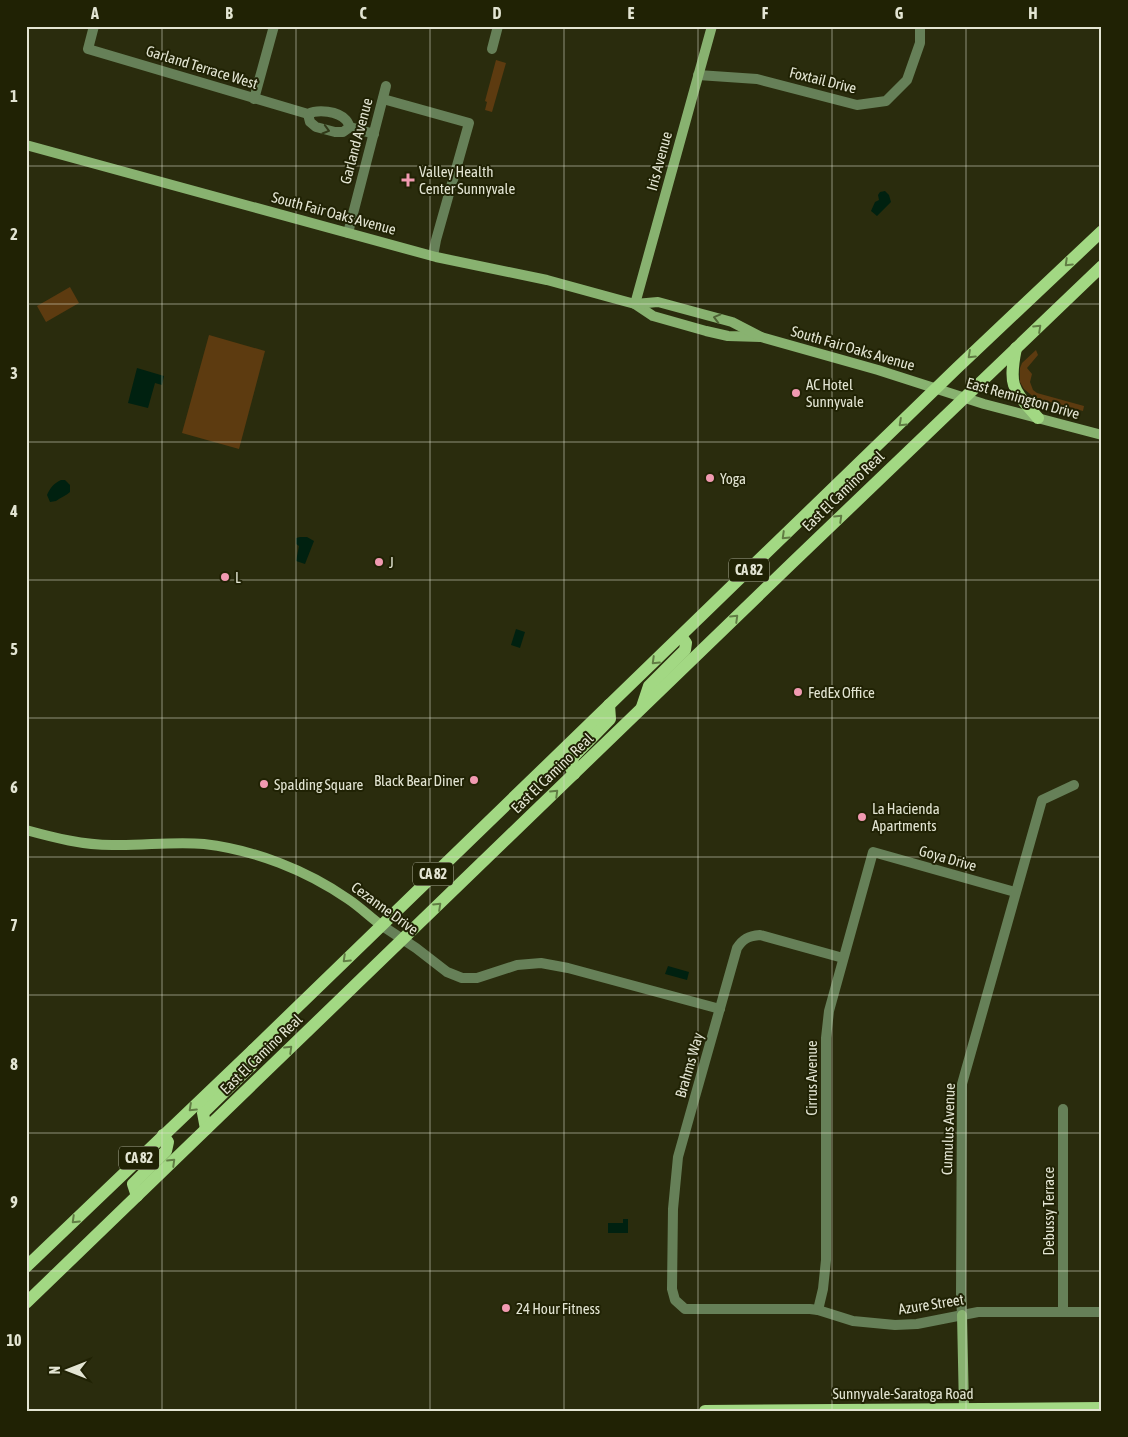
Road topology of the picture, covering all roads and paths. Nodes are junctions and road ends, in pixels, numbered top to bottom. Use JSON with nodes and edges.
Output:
{"nodes":[{"id":1,"x":94,"y":26,"type":"edge"},
{"id":2,"x":274,"y":26,"type":"edge"},
{"id":3,"x":498,"y":26,"type":"edge"},
{"id":4,"x":712,"y":26,"type":"edge"},
{"id":5,"x":920,"y":26,"type":"edge"},
{"id":6,"x":492,"y":49,"type":"dead end"},
{"id":7,"x":698,"y":75,"type":"junction"},
{"id":8,"x":386,"y":86,"type":"dead end"},
{"id":9,"x":254,"y":99,"type":"junction"},
{"id":10,"x":383,"y":99,"type":"junction"},
{"id":11,"x":308,"y":114,"type":"junction"},
{"id":12,"x":350,"y":127,"type":"junction"},
{"id":13,"x":374,"y":134,"type":"junction"},
{"id":14,"x":26,"y":145,"type":"edge"},
{"id":15,"x":1102,"y":231,"type":"edge"},
{"id":16,"x":348,"y":233,"type":"junction"},
{"id":17,"x":433,"y":256,"type":"junction"},
{"id":18,"x":1102,"y":266,"type":"edge"},
{"id":19,"x":635,"y":304,"type":"junction"},
{"id":20,"x":762,"y":337,"type":"junction"},
{"id":21,"x":1016,"y":348,"type":"junction"},
{"id":22,"x":936,"y":388,"type":"junction"},
{"id":23,"x":964,"y":397,"type":"junction"},
{"id":24,"x":1038,"y":418,"type":"junction"},
{"id":25,"x":1102,"y":435,"type":"edge"},
{"id":26,"x":681,"y":636,"type":"junction"},
{"id":27,"x":609,"y":705,"type":"junction"},
{"id":28,"x":641,"y":710,"type":"junction"},
{"id":29,"x":574,"y":774,"type":"junction"},
{"id":30,"x":1074,"y":785,"type":"dead end"},
{"id":31,"x":26,"y":830,"type":"edge"},
{"id":32,"x":873,"y":852,"type":"joint"},
{"id":33,"x":1015,"y":892,"type":"junction"},
{"id":34,"x":381,"y":925,"type":"junction"},
{"id":35,"x":402,"y":939,"type":"junction"},
{"id":36,"x":843,"y":958,"type":"junction"},
{"id":37,"x":720,"y":1009,"type":"junction"},
{"id":38,"x":253,"y":1050,"type":"junction"},
{"id":39,"x":1063,"y":1109,"type":"dead end"},
{"id":40,"x":206,"y":1129,"type":"junction"},
{"id":41,"x":163,"y":1135,"type":"junction"},
{"id":42,"x":137,"y":1196,"type":"junction"},
{"id":43,"x":26,"y":1267,"type":"edge"},
{"id":44,"x":26,"y":1303,"type":"edge"},
{"id":45,"x":678,"y":1304,"type":"joint"},
{"id":46,"x":818,"y":1310,"type":"junction"},
{"id":47,"x":1063,"y":1312,"type":"junction"},
{"id":48,"x":1102,"y":1312,"type":"edge"},
{"id":49,"x":962,"y":1315,"type":"junction"},
{"id":50,"x":1102,"y":1408,"type":"edge"},
{"id":51,"x":964,"y":1409,"type":"junction"},
{"id":52,"x":705,"y":1411,"type":"edge"}],
"edges":[{"from":1,"to":9,"type":"street","name":"Garland Terrace West"},
{"from":2,"to":9,"type":"street"},
{"from":3,"to":6,"type":"street"},
{"from":4,"to":7,"type":"main road","name":"Iris Avenue"},
{"from":5,"to":7,"type":"street","name":"Foxtail Drive"},
{"from":7,"to":19,"type":"main road","name":"Iris Avenue"},
{"from":8,"to":10,"type":"street","name":"Garland Avenue"},
{"from":9,"to":11,"type":"street","name":"Garland Terrace West"},
{"from":10,"to":13,"type":"street","name":"Garland Avenue"},
{"from":10,"to":17,"type":"street"},
{"from":11,"to":12,"type":"street","name":"Garland Terrace West"},
{"from":11,"to":12,"type":"street","name":"Garland Terrace West","one_way":true},
{"from":12,"to":13,"type":"street","name":"Garland Terrace West"},
{"from":13,"to":16,"type":"street","name":"Garland Avenue"},
{"from":14,"to":16,"type":"main road","name":"South Fair Oaks Avenue"},
{"from":15,"to":22,"type":"main road","name":"East El Camino Real","number":"CA 82","one_way":true},
{"from":16,"to":17,"type":"main road","name":"South Fair Oaks Avenue"},
{"from":17,"to":19,"type":"main road","name":"South Fair Oaks Avenue"},
{"from":21,"to":18,"type":"main road","name":"East El Camino Real","number":"CA 82","one_way":true},
{"from":20,"to":19,"type":"main road","name":"South Fair Oaks Avenue","one_way":true},
{"from":19,"to":20,"type":"main road","name":"South Fair Oaks Avenue"},
{"from":20,"to":22,"type":"main road","name":"South Fair Oaks Avenue"},
{"from":21,"to":23,"type":"main road","name":"East El Camino Real","number":"CA 82"},
{"from":21,"to":24,"type":"main road"},
{"from":22,"to":23,"type":"main road","name":"East Remington Drive"},
{"from":22,"to":26,"type":"main road","name":"East El Camino Real","number":"CA 82","one_way":true},
{"from":23,"to":24,"type":"main road","name":"East Remington Drive"},
{"from":28,"to":23,"type":"main road","name":"East El Camino Real","number":"CA 82","one_way":true},
{"from":24,"to":25,"type":"main road","name":"East Remington Drive"},
{"from":26,"to":27,"type":"main road","name":"East El Camino Real","number":"CA 82","one_way":true},
{"from":26,"to":28,"type":"main road"},
{"from":27,"to":29,"type":"main road"},
{"from":27,"to":34,"type":"main road","name":"East El Camino Real","number":"CA 82"},
{"from":28,"to":29,"type":"main road","name":"East El Camino Real","number":"CA 82"},
{"from":35,"to":29,"type":"main road","name":"East El Camino Real","number":"CA 82","one_way":true},
{"from":30,"to":33,"type":"street","name":"Cumulus Avenue"},
{"from":31,"to":34,"type":"main road","name":"Cezanne Drive"},
{"from":32,"to":33,"type":"street","name":"Goya Drive"},
{"from":32,"to":36,"type":"street","name":"Cirrus Avenue"},
{"from":33,"to":49,"type":"street","name":"Cumulus Avenue"},
{"from":34,"to":35,"type":"street","name":"Cezanne Drive"},
{"from":34,"to":38,"type":"main road","name":"East El Camino Real","number":"CA 82","one_way":true},
{"from":35,"to":37,"type":"street","name":"Cezanne Drive"},
{"from":40,"to":35,"type":"main road","name":"East El Camino Real","number":"CA 82","one_way":true},
{"from":36,"to":37,"type":"street","name":"Brahms Way"},
{"from":36,"to":46,"type":"street","name":"Cirrus Avenue"},
{"from":37,"to":45,"type":"street","name":"Brahms Way"},
{"from":38,"to":40,"type":"main road"},
{"from":38,"to":41,"type":"main road","name":"East El Camino Real","number":"CA 82","one_way":true},
{"from":39,"to":47,"type":"street","name":"Debussy Terrace"},
{"from":42,"to":40,"type":"main road","name":"East El Camino Real","number":"CA 82","one_way":true},
{"from":41,"to":42,"type":"main road"},
{"from":41,"to":43,"type":"main road","name":"East El Camino Real","number":"CA 82","one_way":true},
{"from":42,"to":44,"type":"main road","name":"East El Camino Real","number":"CA 82"},
{"from":45,"to":46,"type":"street","name":"Azure Street"},
{"from":46,"to":49,"type":"street","name":"Azure Street"},
{"from":47,"to":48,"type":"street","name":"Azure Street"},
{"from":47,"to":49,"type":"street","name":"Azure Street"},
{"from":49,"to":51,"type":"main road","name":"Cumulus Avenue"},
{"from":50,"to":51,"type":"main road","name":"Sunnyvale-Saratoga Road"},
{"from":51,"to":52,"type":"main road","name":"Sunnyvale-Saratoga Road"}]}
